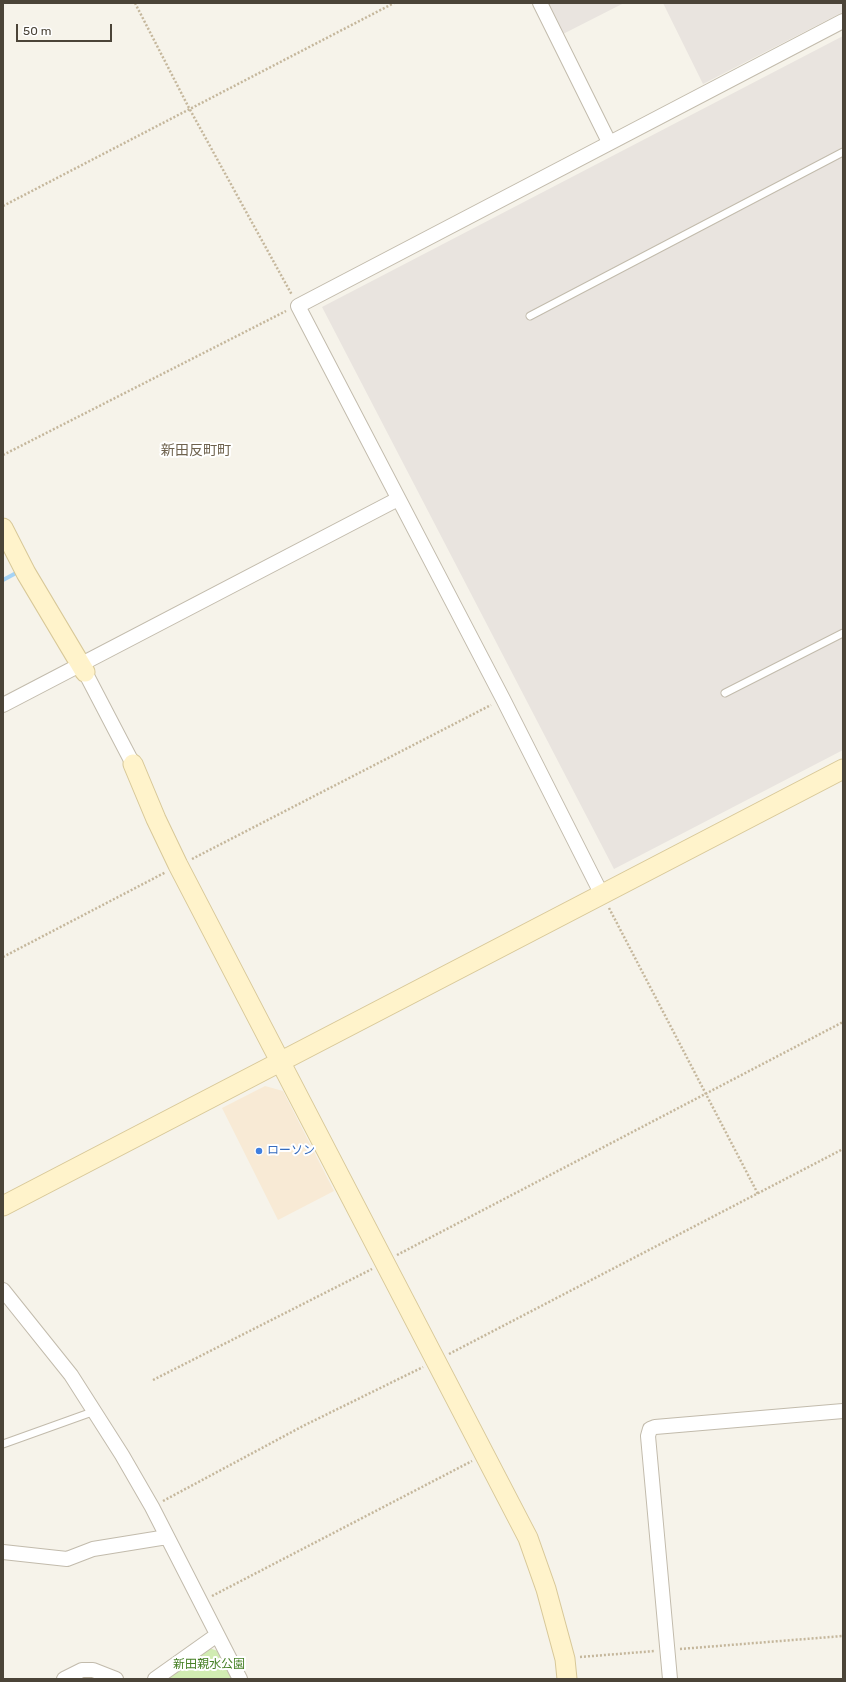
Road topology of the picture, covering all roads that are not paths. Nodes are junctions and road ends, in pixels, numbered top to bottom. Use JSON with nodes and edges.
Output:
{"nodes":[{"id":1,"x":540,"y":3,"type":"edge"},
{"id":2,"x":843,"y":21,"type":"edge"},
{"id":3,"x":609,"y":142,"type":"junction"},
{"id":4,"x":843,"y":152,"type":"edge"},
{"id":5,"x":530,"y":316,"type":"dead end"},
{"id":6,"x":398,"y":499,"type":"junction"},
{"id":7,"x":3,"y":528,"type":"edge"},
{"id":8,"x":843,"y":633,"type":"edge"},
{"id":9,"x":83,"y":668,"type":"junction"},
{"id":10,"x":725,"y":693,"type":"dead end"},
{"id":11,"x":3,"y":705,"type":"edge"},
{"id":12,"x":133,"y":764,"type":"joint"},
{"id":13,"x":843,"y":769,"type":"edge"},
{"id":14,"x":602,"y":895,"type":"junction"},
{"id":15,"x":281,"y":1062,"type":"junction"},
{"id":16,"x":3,"y":1206,"type":"edge"},
{"id":17,"x":3,"y":1290,"type":"edge"},
{"id":18,"x":95,"y":1411,"type":"junction"},
{"id":19,"x":843,"y":1412,"type":"edge"},
{"id":20,"x":3,"y":1444,"type":"edge"},
{"id":21,"x":167,"y":1537,"type":"junction"},
{"id":22,"x":3,"y":1552,"type":"edge"},
{"id":23,"x":217,"y":1635,"type":"junction"},
{"id":24,"x":64,"y":1679,"type":"edge"},
{"id":25,"x":116,"y":1679,"type":"edge"},
{"id":26,"x":155,"y":1679,"type":"edge"},
{"id":27,"x":240,"y":1679,"type":"edge"},
{"id":28,"x":567,"y":1679,"type":"edge"},
{"id":29,"x":670,"y":1679,"type":"edge"}],
"edges":[{"from":1,"to":3,"type":"street"},
{"from":2,"to":3,"type":"street"},
{"from":3,"to":6,"type":"street"},
{"from":4,"to":5,"type":"lane"},
{"from":6,"to":9,"type":"street"},
{"from":6,"to":14,"type":"street"},
{"from":7,"to":9,"type":"street"},
{"from":8,"to":10,"type":"lane"},
{"from":9,"to":11,"type":"street"},
{"from":9,"to":12,"type":"street"},
{"from":12,"to":15,"type":"street"},
{"from":13,"to":14,"type":"street"},
{"from":14,"to":15,"type":"street"},
{"from":15,"to":16,"type":"street"},
{"from":15,"to":28,"type":"street"},
{"from":17,"to":18,"type":"street"},
{"from":18,"to":20,"type":"lane"},
{"from":18,"to":21,"type":"street"},
{"from":19,"to":29,"type":"street"},
{"from":21,"to":22,"type":"street"},
{"from":21,"to":23,"type":"street"},
{"from":23,"to":26,"type":"street"},
{"from":23,"to":27,"type":"street"},
{"from":24,"to":25,"type":"street"}]}
